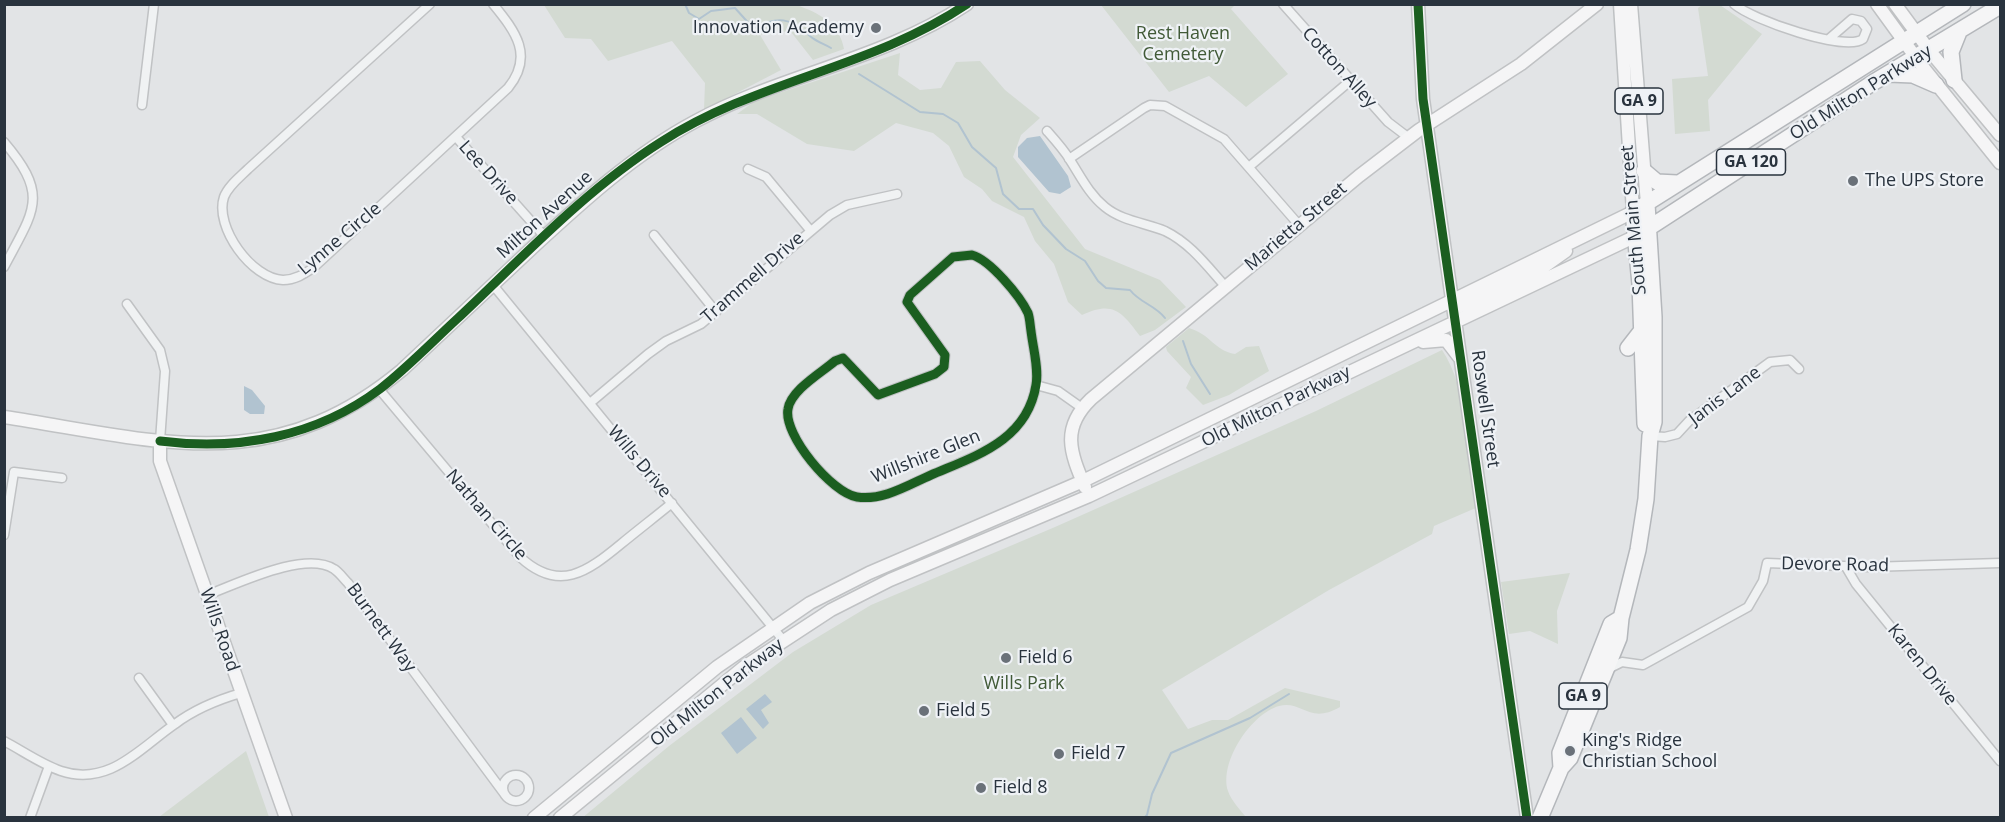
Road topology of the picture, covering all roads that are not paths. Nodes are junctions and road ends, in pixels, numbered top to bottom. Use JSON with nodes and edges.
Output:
{"nodes":[{"id":1,"x":154,"y":4,"type":"edge"},
{"id":2,"x":430,"y":4,"type":"edge"},
{"id":3,"x":493,"y":4,"type":"edge"},
{"id":4,"x":967,"y":4,"type":"edge"},
{"id":5,"x":1283,"y":4,"type":"edge"},
{"id":6,"x":1418,"y":4,"type":"edge"},
{"id":7,"x":1597,"y":4,"type":"edge"},
{"id":8,"x":1620,"y":4,"type":"edge"},
{"id":9,"x":1626,"y":4,"type":"edge"},
{"id":10,"x":1631,"y":4,"type":"edge"},
{"id":11,"x":1734,"y":4,"type":"edge"},
{"id":12,"x":1877,"y":4,"type":"edge"},
{"id":13,"x":1895,"y":4,"type":"edge"},
{"id":14,"x":1963,"y":4,"type":"edge"},
{"id":15,"x":2001,"y":6,"type":"edge"},
{"id":16,"x":1959,"y":31,"type":"junction"},
{"id":17,"x":1633,"y":32,"type":"junction"},
{"id":18,"x":1916,"y":34,"type":"junction"},
{"id":19,"x":1830,"y":38,"type":"dead end"},
{"id":20,"x":1903,"y":42,"type":"junction"},
{"id":21,"x":1929,"y":50,"type":"junction"},
{"id":22,"x":1915,"y":58,"type":"junction"},
{"id":23,"x":1889,"y":74,"type":"junction"},
{"id":24,"x":1954,"y":80,"type":"junction"},
{"id":25,"x":1350,"y":81,"type":"junction"},
{"id":26,"x":1936,"y":84,"type":"junction"},
{"id":27,"x":142,"y":105,"type":"dead end"},
{"id":28,"x":1428,"y":124,"type":"junction"},
{"id":29,"x":1047,"y":131,"type":"dead end"},
{"id":30,"x":2001,"y":135,"type":"edge"},
{"id":31,"x":456,"y":137,"type":"junction"},
{"id":32,"x":1408,"y":138,"type":"junction"},
{"id":33,"x":4,"y":142,"type":"edge"},
{"id":34,"x":1070,"y":159,"type":"junction"},
{"id":35,"x":2001,"y":163,"type":"edge"},
{"id":36,"x":1250,"y":166,"type":"junction"},
{"id":37,"x":748,"y":169,"type":"dead end"},
{"id":38,"x":1644,"y":171,"type":"junction"},
{"id":39,"x":1677,"y":183,"type":"junction"},
{"id":40,"x":897,"y":194,"type":"dead end"},
{"id":41,"x":1647,"y":204,"type":"junction"},
{"id":42,"x":1633,"y":212,"type":"junction"},
{"id":43,"x":1299,"y":225,"type":"junction"},
{"id":44,"x":810,"y":230,"type":"junction"},
{"id":45,"x":1642,"y":233,"type":"junction"},
{"id":46,"x":654,"y":235,"type":"dead end"},
{"id":47,"x":544,"y":237,"type":"junction"},
{"id":48,"x":4,"y":267,"type":"edge"},
{"id":49,"x":493,"y":285,"type":"junction"},
{"id":50,"x":1225,"y":286,"type":"junction"},
{"id":51,"x":127,"y":304,"type":"dead end"},
{"id":52,"x":1455,"y":310,"type":"junction"},
{"id":53,"x":716,"y":312,"type":"junction"},
{"id":54,"x":1642,"y":330,"type":"junction"},
{"id":55,"x":1412,"y":342,"type":"junction"},
{"id":56,"x":1628,"y":348,"type":"dead end"},
{"id":57,"x":1462,"y":362,"type":"junction"},
{"id":58,"x":1799,"y":369,"type":"dead end"},
{"id":59,"x":1036,"y":385,"type":"junction"},
{"id":60,"x":379,"y":389,"type":"junction"},
{"id":61,"x":590,"y":403,"type":"junction"},
{"id":62,"x":1082,"y":408,"type":"junction"},
{"id":63,"x":4,"y":417,"type":"edge"},
{"id":64,"x":1650,"y":436,"type":"junction"},
{"id":65,"x":160,"y":441,"type":"junction"},
{"id":66,"x":4,"y":470,"type":"edge"},
{"id":67,"x":15,"y":472,"type":"junction"},
{"id":68,"x":62,"y":478,"type":"dead end"},
{"id":69,"x":1083,"y":481,"type":"junction"},
{"id":70,"x":1089,"y":496,"type":"junction"},
{"id":71,"x":672,"y":503,"type":"junction"},
{"id":72,"x":4,"y":535,"type":"edge"},
{"id":73,"x":2001,"y":563,"type":"edge"},
{"id":74,"x":1846,"y":567,"type":"junction"},
{"id":75,"x":207,"y":595,"type":"junction"},
{"id":76,"x":1621,"y":618,"type":"junction"},
{"id":77,"x":773,"y":627,"type":"junction"},
{"id":78,"x":1619,"y":638,"type":"junction"},
{"id":79,"x":783,"y":640,"type":"junction"},
{"id":80,"x":1643,"y":665,"type":"junction"},
{"id":81,"x":1605,"y":671,"type":"junction"},
{"id":82,"x":139,"y":678,"type":"dead end"},
{"id":83,"x":241,"y":693,"type":"junction"},
{"id":84,"x":173,"y":725,"type":"junction"},
{"id":85,"x":4,"y":741,"type":"edge"},
{"id":86,"x":2001,"y":761,"type":"edge"},
{"id":87,"x":49,"y":766,"type":"junction"},
{"id":88,"x":1561,"y":768,"type":"junction"},
{"id":89,"x":506,"y":796,"type":"dead end"},
{"id":90,"x":30,"y":818,"type":"edge"},
{"id":91,"x":286,"y":818,"type":"edge"},
{"id":92,"x":534,"y":818,"type":"edge"},
{"id":93,"x":560,"y":818,"type":"edge"},
{"id":94,"x":1527,"y":818,"type":"edge"},
{"id":95,"x":1540,"y":818,"type":"edge"}],
"edges":[{"from":1,"to":27,"type":"street"},
{"from":2,"to":31,"type":"street","name":"Lynne Circle"},
{"from":3,"to":31,"type":"street","name":"Lynne Circle"},
{"from":4,"to":47,"type":"main road","name":"Milton Avenue"},
{"from":5,"to":25,"type":"street","name":"Cotton Alley"},
{"from":6,"to":28,"type":"main road","name":"Roswell Street"},
{"from":7,"to":28,"type":"main road","name":"Marietta Street"},
{"from":8,"to":42,"type":"main road","name":"South Main Street","number":"GA 9"},
{"from":9,"to":17,"type":"main road"},
{"from":10,"to":17,"type":"main road","name":"South Main Street","number":"GA 9"},
{"from":11,"to":19,"type":"street"},
{"from":12,"to":20,"type":"main road"},
{"from":13,"to":18,"type":"main road"},
{"from":14,"to":18,"type":"highway","name":"Old Milton Parkway","number":"GA 120"},
{"from":15,"to":16,"type":"highway","name":"Old Milton Parkway","number":"GA 120"},
{"from":16,"to":21,"type":"highway","name":"Old Milton Parkway","number":"GA 120"},
{"from":16,"to":24,"type":"highway"},
{"from":17,"to":38,"type":"main road","name":"South Main Street","number":"GA 9"},
{"from":18,"to":20,"type":"highway","name":"Old Milton Parkway","number":"GA 120"},
{"from":18,"to":21,"type":"main road"},
{"from":20,"to":22,"type":"main road"},
{"from":20,"to":39,"type":"highway","name":"Old Milton Parkway","number":"GA 120"},
{"from":21,"to":22,"type":"highway","name":"Old Milton Parkway","number":"GA 120"},
{"from":21,"to":24,"type":"main road"},
{"from":22,"to":23,"type":"highway","name":"Old Milton Parkway","number":"GA 120"},
{"from":22,"to":26,"type":"main road"},
{"from":23,"to":26,"type":"highway"},
{"from":23,"to":45,"type":"highway","name":"Old Milton Parkway","number":"GA 120"},
{"from":24,"to":30,"type":"main road"},
{"from":25,"to":32,"type":"street","name":"Cotton Alley"},
{"from":25,"to":36,"type":"street"},
{"from":26,"to":35,"type":"main road"},
{"from":28,"to":32,"type":"main road","name":"Marietta Street"},
{"from":28,"to":52,"type":"main road","name":"Roswell Street"},
{"from":29,"to":34,"type":"street"},
{"from":31,"to":47,"type":"street","name":"Lee Drive"},
{"from":32,"to":43,"type":"main road","name":"Marietta Street"},
{"from":33,"to":48,"type":"street"},
{"from":34,"to":36,"type":"street"},
{"from":34,"to":50,"type":"street"},
{"from":36,"to":43,"type":"street"},
{"from":37,"to":44,"type":"street"},
{"from":38,"to":39,"type":"highway"},
{"from":38,"to":41,"type":"main road","name":"South Main Street","number":"GA 9"},
{"from":39,"to":41,"type":"highway","name":"Old Milton Parkway","number":"GA 120"},
{"from":40,"to":44,"type":"street","name":"Trammell Drive"},
{"from":41,"to":42,"type":"highway","name":"Old Milton Parkway","number":"GA 120"},
{"from":41,"to":45,"type":"highway","name":"South Main Street","number":"GA 9"},
{"from":42,"to":45,"type":"highway","name":"South Main Street","number":"GA 9"},
{"from":42,"to":52,"type":"main road","name":"Old Milton Parkway"},
{"from":43,"to":50,"type":"main road","name":"Marietta Street"},
{"from":44,"to":53,"type":"street","name":"Trammell Drive"},
{"from":45,"to":52,"type":"main road","name":"Old Milton Parkway"},
{"from":45,"to":54,"type":"highway","name":"South Main Street","number":"GA 9"},
{"from":45,"to":64,"type":"highway","name":"South Main Street","number":"GA 9"},
{"from":46,"to":53,"type":"street"},
{"from":47,"to":49,"type":"main road","name":"Milton Avenue"},
{"from":49,"to":60,"type":"main road","name":"Milton Avenue"},
{"from":49,"to":61,"type":"street","name":"Wills Drive"},
{"from":50,"to":62,"type":"main road","name":"Marietta Street"},
{"from":51,"to":65,"type":"street"},
{"from":52,"to":55,"type":"main road","name":"Old Milton Parkway"},
{"from":52,"to":57,"type":"main road","name":"Roswell Street"},
{"from":52,"to":69,"type":"main road","name":"Old Milton Parkway"},
{"from":53,"to":61,"type":"street","name":"Trammell Drive"},
{"from":54,"to":56,"type":"highway"},
{"from":54,"to":64,"type":"highway","name":"South Main Street","number":"GA 9"},
{"from":55,"to":57,"type":"main road"},
{"from":55,"to":70,"type":"main road","name":"Old Milton Parkway"},
{"from":57,"to":94,"type":"main road","name":"Roswell Street"},
{"from":58,"to":64,"type":"street","name":"Janis Lane"},
{"from":59,"to":59,"type":"street","name":"Willshire Glen"},
{"from":59,"to":62,"type":"street"},
{"from":60,"to":65,"type":"main road","name":"Milton Avenue"},
{"from":60,"to":71,"type":"street","name":"Nathan Circle"},
{"from":61,"to":71,"type":"street","name":"Wills Drive"},
{"from":62,"to":69,"type":"main road","name":"Marietta Street"},
{"from":63,"to":65,"type":"main road","name":"Milton Avenue"},
{"from":64,"to":76,"type":"highway","name":"South Main Street","number":"GA 9"},
{"from":65,"to":75,"type":"main road","name":"Wills Road"},
{"from":66,"to":67,"type":"street"},
{"from":67,"to":68,"type":"street"},
{"from":67,"to":72,"type":"street"},
{"from":69,"to":70,"type":"main road","name":"Marietta Street"},
{"from":69,"to":77,"type":"main road","name":"Old Milton Parkway"},
{"from":70,"to":79,"type":"main road","name":"Old Milton Parkway"},
{"from":71,"to":77,"type":"street","name":"Wills Drive"},
{"from":73,"to":74,"type":"street","name":"Devore Road"},
{"from":74,"to":80,"type":"street","name":"Devore Road"},
{"from":74,"to":86,"type":"street","name":"Karen Drive"},
{"from":75,"to":83,"type":"main road","name":"Wills Road"},
{"from":75,"to":89,"type":"street","name":"Burnett Way"},
{"from":76,"to":78,"type":"highway","name":"South Main Street","number":"GA 9"},
{"from":76,"to":88,"type":"highway","name":"South Main Street","number":"GA 9"},
{"from":77,"to":79,"type":"street","name":"Wills Drive"},
{"from":77,"to":92,"type":"main road","name":"Old Milton Parkway"},
{"from":78,"to":80,"type":"street"},
{"from":78,"to":81,"type":"highway","name":"South Main Street","number":"GA 9"},
{"from":79,"to":93,"type":"main road","name":"Old Milton Parkway"},
{"from":80,"to":81,"type":"street","name":"Devore Road"},
{"from":81,"to":88,"type":"highway","name":"South Main Street","number":"GA 9"},
{"from":82,"to":84,"type":"street"},
{"from":83,"to":84,"type":"street"},
{"from":83,"to":91,"type":"main road","name":"Wills Road"},
{"from":84,"to":87,"type":"street"},
{"from":85,"to":87,"type":"street"},
{"from":87,"to":90,"type":"street"},
{"from":88,"to":95,"type":"highway","name":"South Main Street","number":"GA 9"}]}
